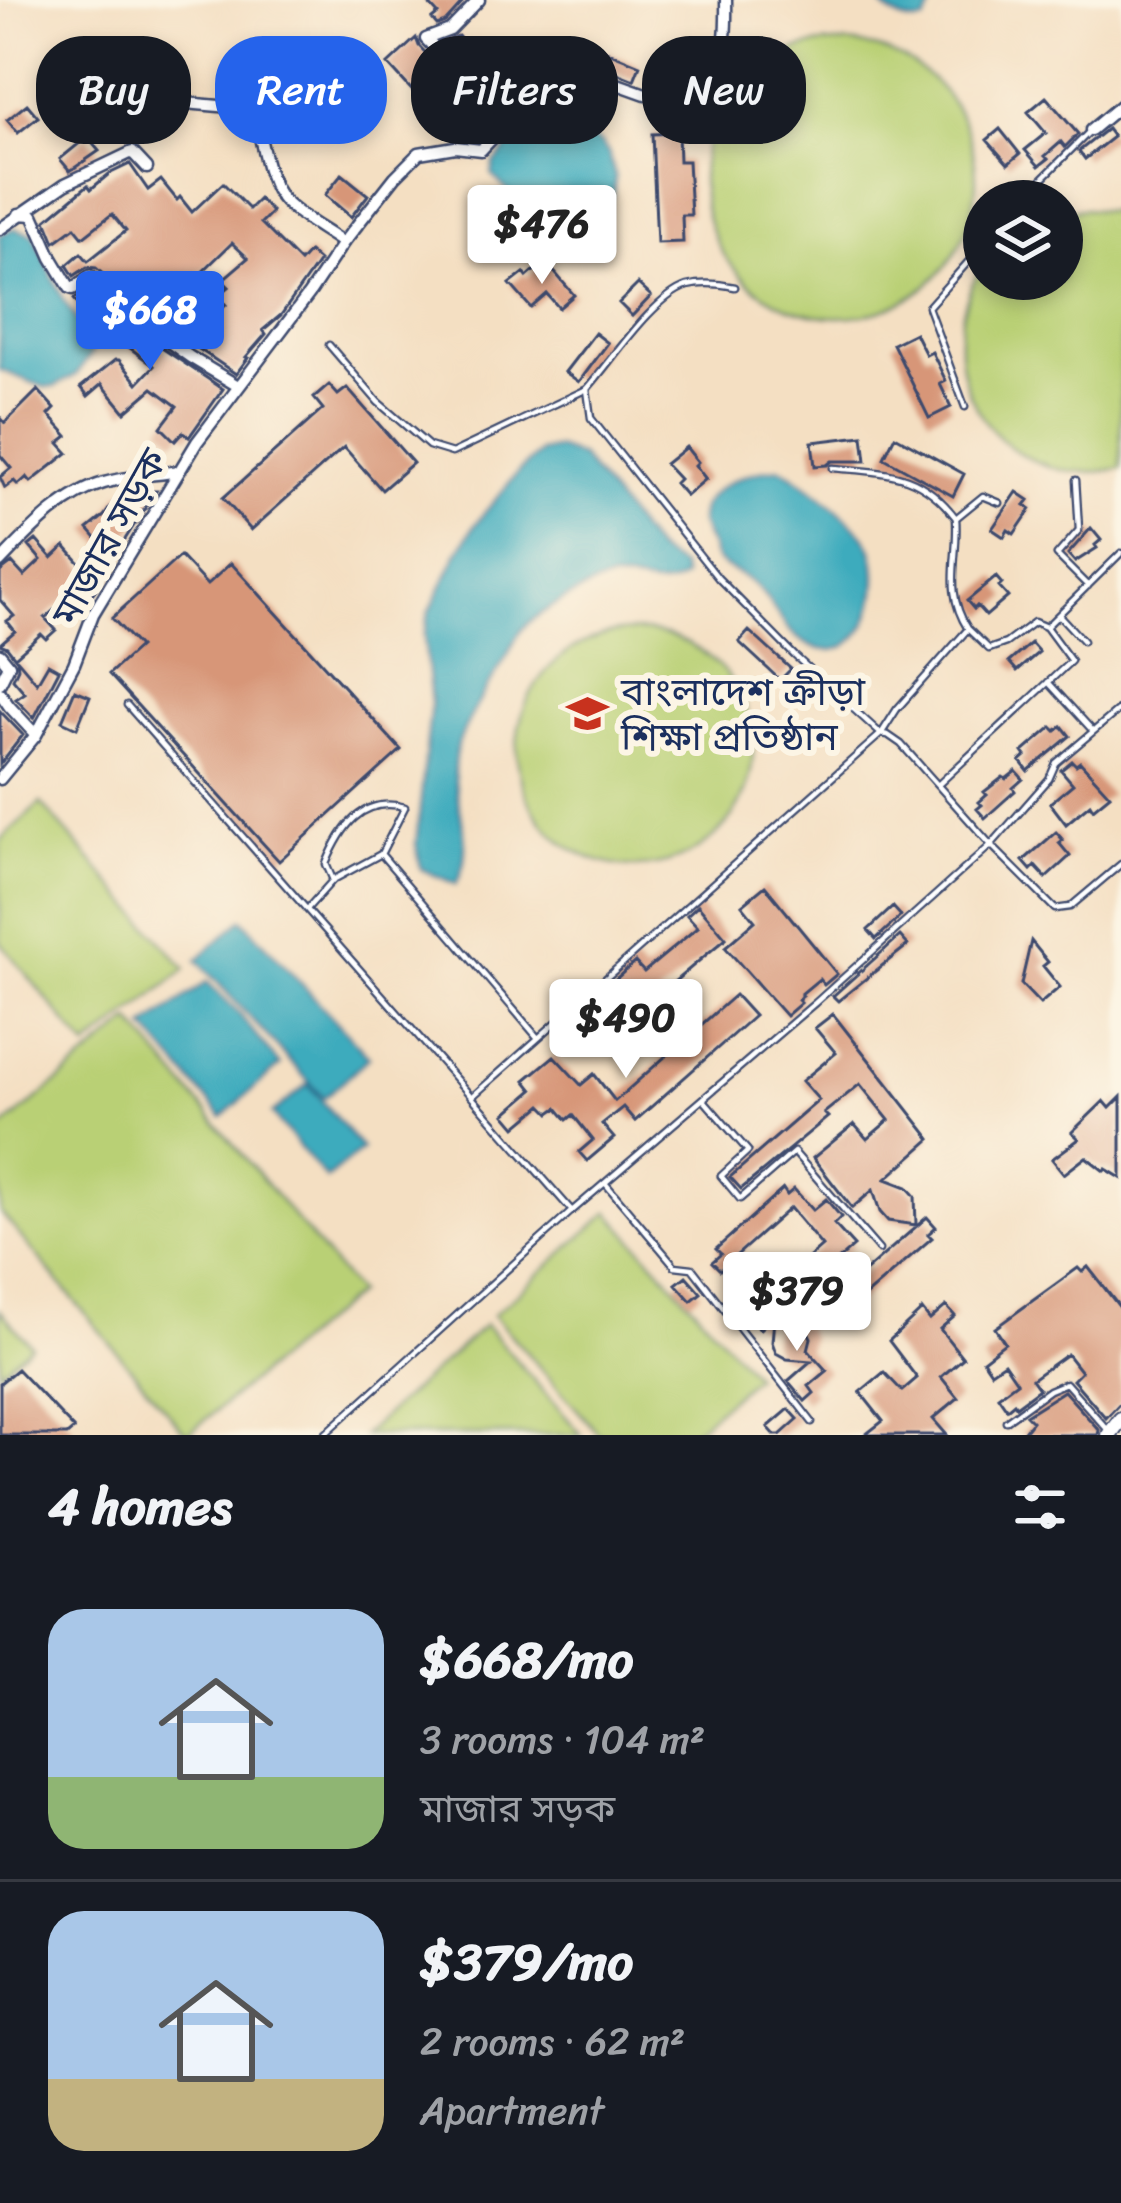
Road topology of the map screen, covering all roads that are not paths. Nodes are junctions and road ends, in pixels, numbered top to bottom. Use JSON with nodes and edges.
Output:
{"nodes":[{"id":1,"x":479,"y":0,"type":"edge"},
{"id":2,"x":726,"y":0,"type":"edge"},
{"id":3,"x":434,"y":36,"type":"edge"},
{"id":4,"x":618,"y":84,"type":"edge"},
{"id":5,"x":191,"y":104,"type":"edge"},
{"id":6,"x":1121,"y":105,"type":"edge"},
{"id":7,"x":1091,"y":130,"type":"joint"},
{"id":8,"x":487,"y":144,"type":"edge"},
{"id":9,"x":147,"y":168,"type":"dead end"},
{"id":10,"x":1042,"y":180,"type":"edge"},
{"id":11,"x":20,"y":214,"type":"junction"},
{"id":12,"x":0,"y":229,"type":"edge"},
{"id":13,"x":343,"y":242,"type":"junction"},
{"id":14,"x":963,"y":268,"type":"edge"},
{"id":15,"x":735,"y":286,"type":"dead end"},
{"id":16,"x":329,"y":345,"type":"dead end"},
{"id":17,"x":238,"y":386,"type":"junction"},
{"id":18,"x":587,"y":389,"type":"junction"},
{"id":19,"x":965,"y":407,"type":"dead end"},
{"id":20,"x":833,"y":468,"type":"dead end"},
{"id":21,"x":179,"y":471,"type":"junction"},
{"id":22,"x":1076,"y":480,"type":"dead end"},
{"id":23,"x":1000,"y":503,"type":"dead end"},
{"id":24,"x":956,"y":518,"type":"junction"},
{"id":25,"x":1121,"y":553,"type":"edge"},
{"id":26,"x":0,"y":562,"type":"edge"},
{"id":27,"x":1088,"y":586,"type":"junction"},
{"id":28,"x":1059,"y":616,"type":"junction"},
{"id":29,"x":1046,"y":627,"type":"junction"},
{"id":30,"x":968,"y":629,"type":"junction"},
{"id":31,"x":1083,"y":641,"type":"dead end"},
{"id":32,"x":0,"y":654,"type":"edge"},
{"id":33,"x":1048,"y":682,"type":"junction"},
{"id":34,"x":0,"y":683,"type":"edge"},
{"id":35,"x":0,"y":693,"type":"edge"},
{"id":36,"x":127,"y":705,"type":"dead end"},
{"id":37,"x":1121,"y":708,"type":"edge"},
{"id":38,"x":1093,"y":731,"type":"junction"},
{"id":39,"x":881,"y":734,"type":"junction"},
{"id":40,"x":35,"y":735,"type":"junction"},
{"id":41,"x":0,"y":779,"type":"edge"},
{"id":42,"x":938,"y":785,"type":"junction"},
{"id":43,"x":991,"y":845,"type":"junction"},
{"id":44,"x":381,"y":854,"type":"junction"},
{"id":45,"x":1121,"y":864,"type":"edge"},
{"id":46,"x":333,"y":880,"type":"junction"},
{"id":47,"x":306,"y":910,"type":"junction"},
{"id":48,"x":538,"y":1038,"type":"junction"},
{"id":49,"x":472,"y":1096,"type":"junction"},
{"id":50,"x":704,"y":1099,"type":"junction"},
{"id":51,"x":605,"y":1183,"type":"junction"},
{"id":52,"x":572,"y":1211,"type":"junction"},
{"id":53,"x":879,"y":1250,"type":"dead end"},
{"id":54,"x":1121,"y":1419,"type":"edge"},
{"id":55,"x":1006,"y":1421,"type":"dead end"},
{"id":56,"x":812,"y":1422,"type":"dead end"},
{"id":57,"x":1110,"y":1434,"type":"edge"},
{"id":58,"x":323,"y":1435,"type":"edge"}],
"edges":[{"from":1,"to":3,"type":"street"},
{"from":2,"to":4,"type":"street","name":"মাজার সড়ক"},
{"from":5,"to":13,"type":"street"},
{"from":6,"to":7,"type":"street"},
{"from":7,"to":10,"type":"lane"},
{"from":8,"to":13,"type":"street","name":"মাজার সড়ক"},
{"from":9,"to":11,"type":"street"},
{"from":11,"to":12,"type":"street"},
{"from":11,"to":17,"type":"street"},
{"from":13,"to":17,"type":"street","name":"মাজার সড়ক"},
{"from":14,"to":19,"type":"lane"},
{"from":15,"to":18,"type":"lane"},
{"from":16,"to":18,"type":"lane"},
{"from":17,"to":21,"type":"street","name":"মাজার সড়ক"},
{"from":18,"to":39,"type":"lane"},
{"from":20,"to":24,"type":"lane"},
{"from":21,"to":26,"type":"street"},
{"from":21,"to":40,"type":"street","name":"মাজার সড়ক"},
{"from":22,"to":27,"type":"lane"},
{"from":23,"to":24,"type":"lane"},
{"from":24,"to":30,"type":"lane"},
{"from":25,"to":27,"type":"lane"},
{"from":27,"to":28,"type":"lane"},
{"from":28,"to":29,"type":"lane"},
{"from":28,"to":31,"type":"lane"},
{"from":29,"to":30,"type":"lane"},
{"from":29,"to":33,"type":"lane"},
{"from":30,"to":39,"type":"lane"},
{"from":32,"to":34,"type":"street"},
{"from":33,"to":38,"type":"lane"},
{"from":33,"to":42,"type":"lane"},
{"from":35,"to":40,"type":"street"},
{"from":36,"to":47,"type":"lane"},
{"from":37,"to":38,"type":"lane"},
{"from":38,"to":43,"type":"lane"},
{"from":39,"to":42,"type":"lane"},
{"from":39,"to":48,"type":"lane"},
{"from":40,"to":41,"type":"street","name":"মাজার সড়ক"},
{"from":42,"to":43,"type":"lane"},
{"from":43,"to":45,"type":"lane"},
{"from":43,"to":50,"type":"lane"},
{"from":44,"to":46,"type":"lane"},
{"from":44,"to":46,"type":"lane"},
{"from":44,"to":48,"type":"lane"},
{"from":46,"to":47,"type":"lane"},
{"from":47,"to":49,"type":"lane"},
{"from":48,"to":49,"type":"lane"},
{"from":49,"to":52,"type":"lane"},
{"from":50,"to":51,"type":"lane"},
{"from":50,"to":53,"type":"lane"},
{"from":51,"to":52,"type":"lane"},
{"from":51,"to":56,"type":"lane"},
{"from":52,"to":58,"type":"lane"},
{"from":54,"to":57,"type":"street"},
{"from":55,"to":57,"type":"lane"}]}
